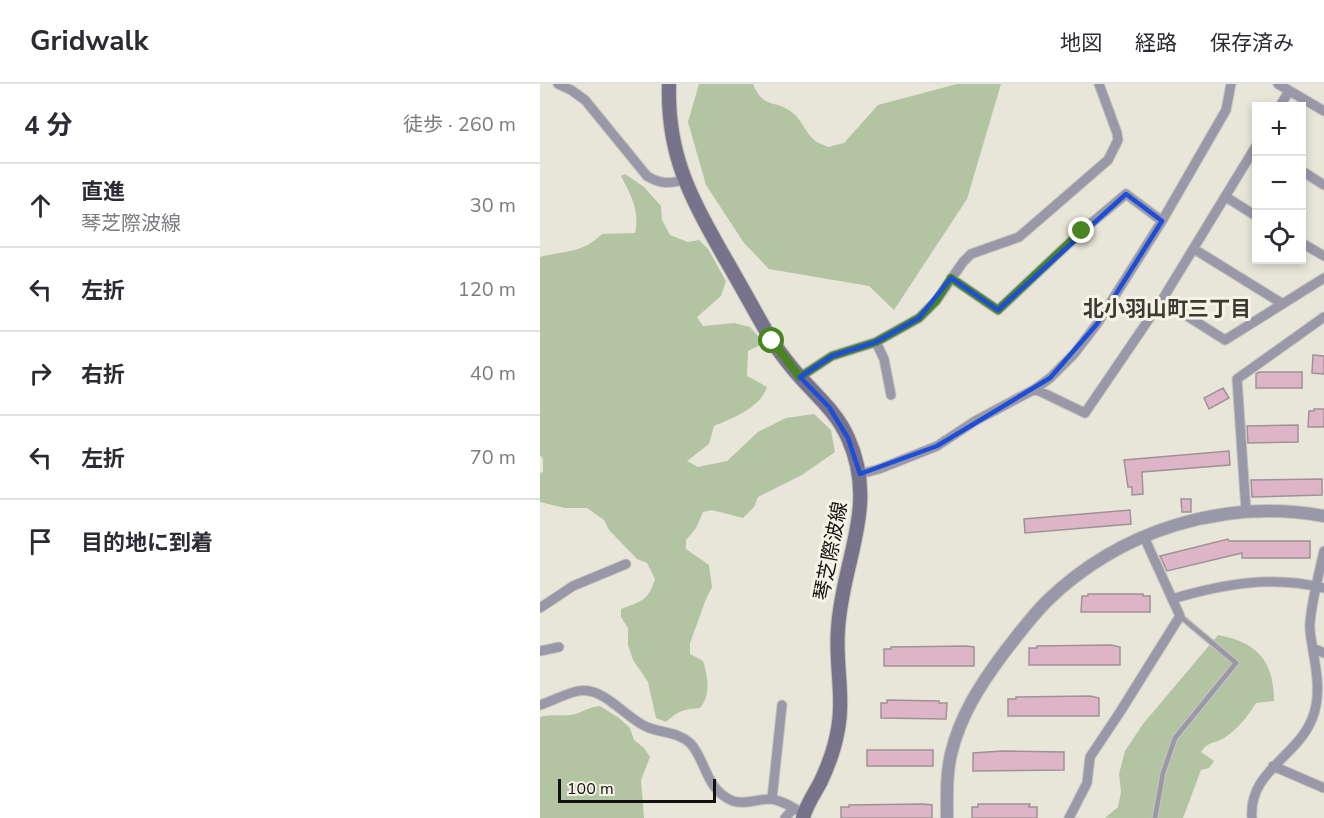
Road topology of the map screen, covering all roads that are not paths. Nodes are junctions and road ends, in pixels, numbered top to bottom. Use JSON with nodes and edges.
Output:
{"nodes":[{"id":1,"x":558,"y":84,"type":"edge"},
{"id":2,"x":669,"y":84,"type":"edge"},
{"id":3,"x":1099,"y":84,"type":"edge"},
{"id":4,"x":1278,"y":84,"type":"edge"},
{"id":5,"x":1234,"y":85,"type":"edge"},
{"id":6,"x":1289,"y":91,"type":"junction"},
{"id":7,"x":1282,"y":102,"type":"edge"},
{"id":8,"x":1324,"y":111,"type":"edge"},
{"id":9,"x":1252,"y":154,"type":"edge"},
{"id":10,"x":1306,"y":174,"type":"edge"},
{"id":11,"x":684,"y":180,"type":"junction"},
{"id":12,"x":1324,"y":185,"type":"edge"},
{"id":13,"x":1226,"y":197,"type":"junction"},
{"id":14,"x":1252,"y":213,"type":"edge"},
{"id":15,"x":1162,"y":221,"type":"junction"},
{"id":16,"x":1306,"y":245,"type":"edge"},
{"id":17,"x":1194,"y":249,"type":"junction"},
{"id":18,"x":1324,"y":256,"type":"edge"},
{"id":19,"x":951,"y":278,"type":"junction"},
{"id":20,"x":1324,"y":278,"type":"edge"},
{"id":21,"x":1162,"y":300,"type":"junction"},
{"id":22,"x":1283,"y":304,"type":"junction"},
{"id":23,"x":1324,"y":316,"type":"edge"},
{"id":24,"x":876,"y":342,"type":"junction"},
{"id":25,"x":800,"y":377,"type":"junction"},
{"id":26,"x":1035,"y":389,"type":"junction"},
{"id":27,"x":891,"y":395,"type":"dead end"},
{"id":28,"x":860,"y":474,"type":"junction"},
{"id":29,"x":1246,"y":511,"type":"junction"},
{"id":30,"x":1324,"y":516,"type":"edge"},
{"id":31,"x":1144,"y":537,"type":"junction"},
{"id":32,"x":1324,"y":551,"type":"edge"},
{"id":33,"x":626,"y":564,"type":"dead end"},
{"id":34,"x":1320,"y":587,"type":"edge"},
{"id":35,"x":1172,"y":599,"type":"junction"},
{"id":36,"x":540,"y":608,"type":"edge"},
{"id":37,"x":1180,"y":616,"type":"junction"},
{"id":38,"x":559,"y":647,"type":"dead end"},
{"id":39,"x":1313,"y":648,"type":"junction"},
{"id":40,"x":540,"y":651,"type":"edge"},
{"id":41,"x":1324,"y":653,"type":"edge"},
{"id":42,"x":540,"y":705,"type":"edge"},
{"id":43,"x":782,"y":705,"type":"dead end"},
{"id":44,"x":1273,"y":765,"type":"junction"},
{"id":45,"x":1324,"y":787,"type":"edge"},
{"id":46,"x":772,"y":799,"type":"junction"},
{"id":47,"x":800,"y":813,"type":"edge"},
{"id":48,"x":785,"y":818,"type":"edge"},
{"id":49,"x":947,"y":818,"type":"edge"},
{"id":50,"x":1069,"y":818,"type":"edge"},
{"id":51,"x":1155,"y":818,"type":"edge"},
{"id":52,"x":1252,"y":818,"type":"edge"}],
"edges":[{"from":1,"to":11,"type":"street"},
{"from":2,"to":11,"type":"main road","name":"琴芝際波線"},
{"from":3,"to":19,"type":"street"},
{"from":4,"to":6,"type":"street"},
{"from":5,"to":15,"type":"street"},
{"from":6,"to":7,"type":"street"},
{"from":6,"to":8,"type":"street"},
{"from":9,"to":13,"type":"street"},
{"from":10,"to":12,"type":"street"},
{"from":11,"to":25,"type":"main road","name":"琴芝際波線"},
{"from":13,"to":14,"type":"street"},
{"from":13,"to":17,"type":"street"},
{"from":15,"to":19,"type":"street"},
{"from":15,"to":26,"type":"street"},
{"from":16,"to":18,"type":"street"},
{"from":17,"to":21,"type":"street"},
{"from":17,"to":22,"type":"street"},
{"from":19,"to":24,"type":"street"},
{"from":20,"to":22,"type":"street"},
{"from":21,"to":22,"type":"street"},
{"from":21,"to":26,"type":"street"},
{"from":23,"to":29,"type":"street"},
{"from":24,"to":25,"type":"street"},
{"from":24,"to":27,"type":"street"},
{"from":25,"to":28,"type":"main road","name":"琴芝際波線"},
{"from":26,"to":28,"type":"street"},
{"from":28,"to":47,"type":"main road","name":"琴芝際波線"},
{"from":29,"to":30,"type":"street"},
{"from":29,"to":31,"type":"street"},
{"from":31,"to":35,"type":"street"},
{"from":31,"to":49,"type":"street"},
{"from":32,"to":34,"type":"street"},
{"from":33,"to":36,"type":"street"},
{"from":34,"to":35,"type":"street"},
{"from":34,"to":39,"type":"street"},
{"from":35,"to":37,"type":"street"},
{"from":37,"to":50,"type":"street"},
{"from":37,"to":51,"type":"lane"},
{"from":38,"to":40,"type":"street"},
{"from":39,"to":41,"type":"street"},
{"from":39,"to":44,"type":"street"},
{"from":42,"to":46,"type":"street"},
{"from":43,"to":46,"type":"street"},
{"from":44,"to":45,"type":"street"},
{"from":44,"to":52,"type":"street"},
{"from":46,"to":47,"type":"street"},
{"from":47,"to":48,"type":"street"}]}
